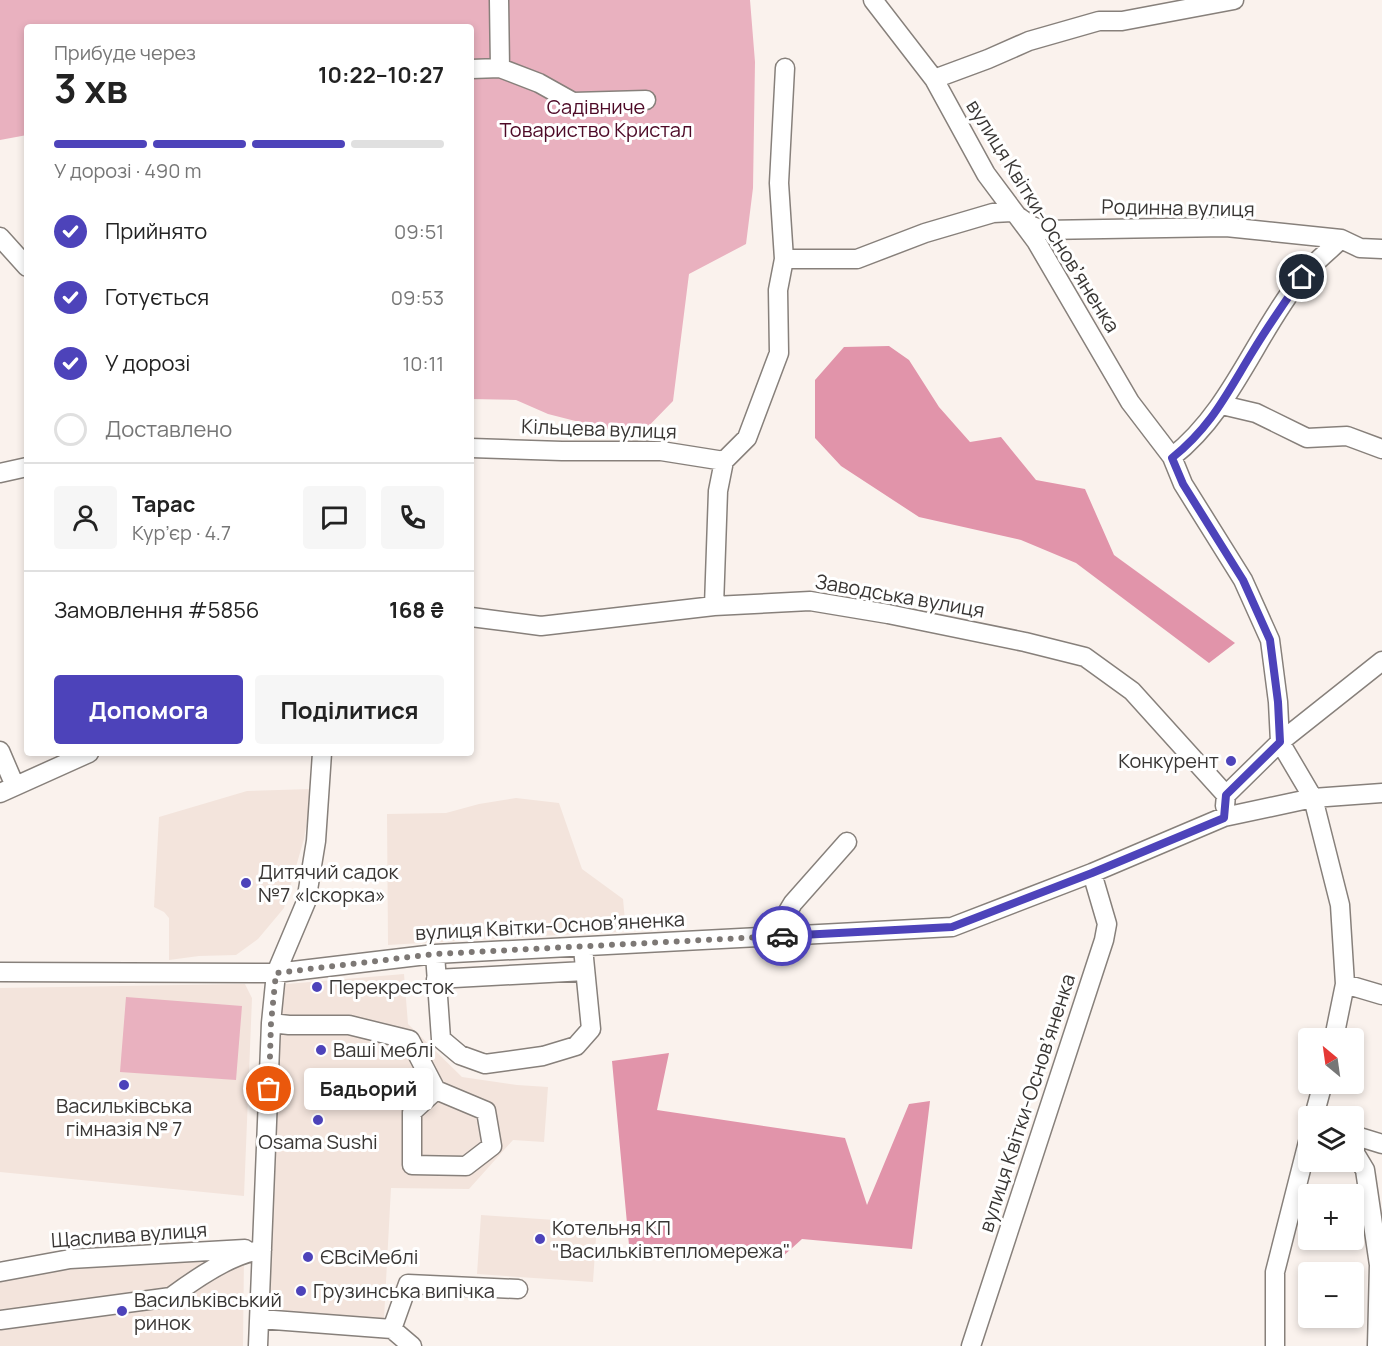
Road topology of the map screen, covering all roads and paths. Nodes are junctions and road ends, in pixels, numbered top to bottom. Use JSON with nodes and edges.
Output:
{"nodes":[{"id":1,"x":499,"y":0,"type":"edge"},
{"id":2,"x":873,"y":0,"type":"edge"},
{"id":3,"x":1234,"y":0,"type":"edge"},
{"id":4,"x":500,"y":68,"type":"junction"},
{"id":5,"x":785,"y":68,"type":"dead end"},
{"id":6,"x":474,"y":69,"type":"edge"},
{"id":7,"x":934,"y":79,"type":"junction"},
{"id":8,"x":646,"y":100,"type":"dead end"},
{"id":9,"x":1012,"y":212,"type":"junction"},
{"id":10,"x":0,"y":237,"type":"edge"},
{"id":11,"x":1341,"y":239,"type":"junction"},
{"id":12,"x":1382,"y":249,"type":"edge"},
{"id":13,"x":784,"y":259,"type":"junction"},
{"id":14,"x":24,"y":264,"type":"edge"},
{"id":15,"x":1222,"y":405,"type":"junction"},
{"id":16,"x":474,"y":448,"type":"edge"},
{"id":17,"x":1382,"y":449,"type":"edge"},
{"id":18,"x":1172,"y":458,"type":"junction"},
{"id":19,"x":724,"y":461,"type":"junction"},
{"id":20,"x":24,"y":468,"type":"edge"},
{"id":21,"x":0,"y":472,"type":"edge"},
{"id":22,"x":714,"y":606,"type":"junction"},
{"id":23,"x":474,"y":617,"type":"edge"},
{"id":24,"x":1382,"y":661,"type":"edge"},
{"id":25,"x":1280,"y":742,"type":"junction"},
{"id":26,"x":0,"y":751,"type":"edge"},
{"id":27,"x":82,"y":756,"type":"edge"},
{"id":28,"x":322,"y":756,"type":"edge"},
{"id":29,"x":8,"y":790,"type":"edge"},
{"id":30,"x":1382,"y":793,"type":"edge"},
{"id":31,"x":1226,"y":795,"type":"junction"},
{"id":32,"x":1312,"y":798,"type":"junction"},
{"id":33,"x":1224,"y":818,"type":"junction"},
{"id":34,"x":847,"y":842,"type":"dead end"},
{"id":35,"x":1092,"y":873,"type":"junction"},
{"id":36,"x":767,"y":937,"type":"junction"},
{"id":37,"x":583,"y":948,"type":"junction"},
{"id":38,"x":435,"y":954,"type":"junction"},
{"id":39,"x":585,"y":971,"type":"junction"},
{"id":40,"x":0,"y":972,"type":"edge"},
{"id":41,"x":276,"y":973,"type":"junction"},
{"id":42,"x":436,"y":979,"type":"junction"},
{"id":43,"x":1345,"y":984,"type":"junction"},
{"id":44,"x":1382,"y":995,"type":"edge"},
{"id":45,"x":271,"y":1023,"type":"junction"},
{"id":46,"x":1336,"y":1028,"type":"edge"},
{"id":47,"x":436,"y":1090,"type":"junction"},
{"id":48,"x":1364,"y":1138,"type":"edge"},
{"id":49,"x":1382,"y":1144,"type":"edge"},
{"id":50,"x":1364,"y":1168,"type":"edge"},
{"id":51,"x":1300,"y":1172,"type":"edge"},
{"id":52,"x":262,"y":1250,"type":"junction"},
{"id":53,"x":0,"y":1272,"type":"edge"},
{"id":54,"x":518,"y":1289,"type":"dead end"},
{"id":55,"x":260,"y":1319,"type":"junction"},
{"id":56,"x":0,"y":1320,"type":"edge"},
{"id":57,"x":392,"y":1329,"type":"junction"},
{"id":58,"x":258,"y":1346,"type":"edge"},
{"id":59,"x":412,"y":1346,"type":"edge"},
{"id":60,"x":971,"y":1346,"type":"edge"},
{"id":61,"x":1275,"y":1346,"type":"edge"},
{"id":62,"x":1377,"y":1346,"type":"edge"}],
"edges":[{"from":1,"to":4,"type":"street"},
{"from":2,"to":7,"type":"street","name":"вулиця Квітки-Основʼяненка"},
{"from":3,"to":7,"type":"street"},
{"from":4,"to":6,"type":"street"},
{"from":4,"to":8,"type":"street"},
{"from":5,"to":13,"type":"street"},
{"from":7,"to":9,"type":"street","name":"вулиця Квітки-Основʼяненка"},
{"from":9,"to":11,"type":"street","name":"Родинна вулиця"},
{"from":9,"to":13,"type":"street"},
{"from":9,"to":18,"type":"street","name":"вулиця Квітки-Основʼяненка"},
{"from":10,"to":14,"type":"street"},
{"from":11,"to":12,"type":"street","name":"Родинна вулиця"},
{"from":11,"to":15,"type":"street"},
{"from":13,"to":19,"type":"street"},
{"from":15,"to":17,"type":"street"},
{"from":15,"to":18,"type":"street"},
{"from":16,"to":19,"type":"street","name":"Кільцева вулиця"},
{"from":18,"to":25,"type":"street","name":"вулиця Квітки-Основʼяненка"},
{"from":19,"to":22,"type":"street"},
{"from":20,"to":21,"type":"street"},
{"from":22,"to":23,"type":"street","name":"Заводська вулиця"},
{"from":22,"to":31,"type":"street","name":"Заводська вулиця"},
{"from":24,"to":25,"type":"street"},
{"from":25,"to":31,"type":"street"},
{"from":25,"to":32,"type":"street"},
{"from":26,"to":29,"type":"street"},
{"from":27,"to":29,"type":"street"},
{"from":28,"to":41,"type":"street"},
{"from":30,"to":32,"type":"street","name":"вулиця Квітки-Основʼяненка"},
{"from":31,"to":33,"type":"street"},
{"from":32,"to":33,"type":"street","name":"вулиця Квітки-Основʼяненка"},
{"from":32,"to":43,"type":"street"},
{"from":33,"to":35,"type":"street","name":"вулиця Квітки-Основʼяненка"},
{"from":34,"to":36,"type":"street"},
{"from":35,"to":36,"type":"street","name":"вулиця Квітки-Основʼяненка"},
{"from":35,"to":60,"type":"street","name":"вулиця Квітки-Основʼяненка"},
{"from":36,"to":37,"type":"street","name":"вулиця Квітки-Основʼяненка"},
{"from":37,"to":38,"type":"street","name":"вулиця Квітки-Основʼяненка"},
{"from":37,"to":39,"type":"street"},
{"from":38,"to":41,"type":"street","name":"вулиця Квітки-Основʼяненка"},
{"from":38,"to":42,"type":"street"},
{"from":39,"to":42,"type":"street"},
{"from":39,"to":42,"type":"street"},
{"from":40,"to":41,"type":"street","name":"вулиця Квітки-Основʼяненка"},
{"from":41,"to":45,"type":"street"},
{"from":43,"to":44,"type":"street"},
{"from":43,"to":46,"type":"street"},
{"from":45,"to":47,"type":"street"},
{"from":45,"to":52,"type":"street"},
{"from":47,"to":47,"type":"street"},
{"from":48,"to":49,"type":"street"},
{"from":50,"to":62,"type":"street"},
{"from":51,"to":61,"type":"street"},
{"from":52,"to":53,"type":"street","name":"Щаслива вулиця"},
{"from":52,"to":55,"type":"street"},
{"from":52,"to":56,"type":"street"},
{"from":54,"to":57,"type":"street"},
{"from":55,"to":57,"type":"street"},
{"from":55,"to":58,"type":"street"},
{"from":57,"to":59,"type":"street"}]}
